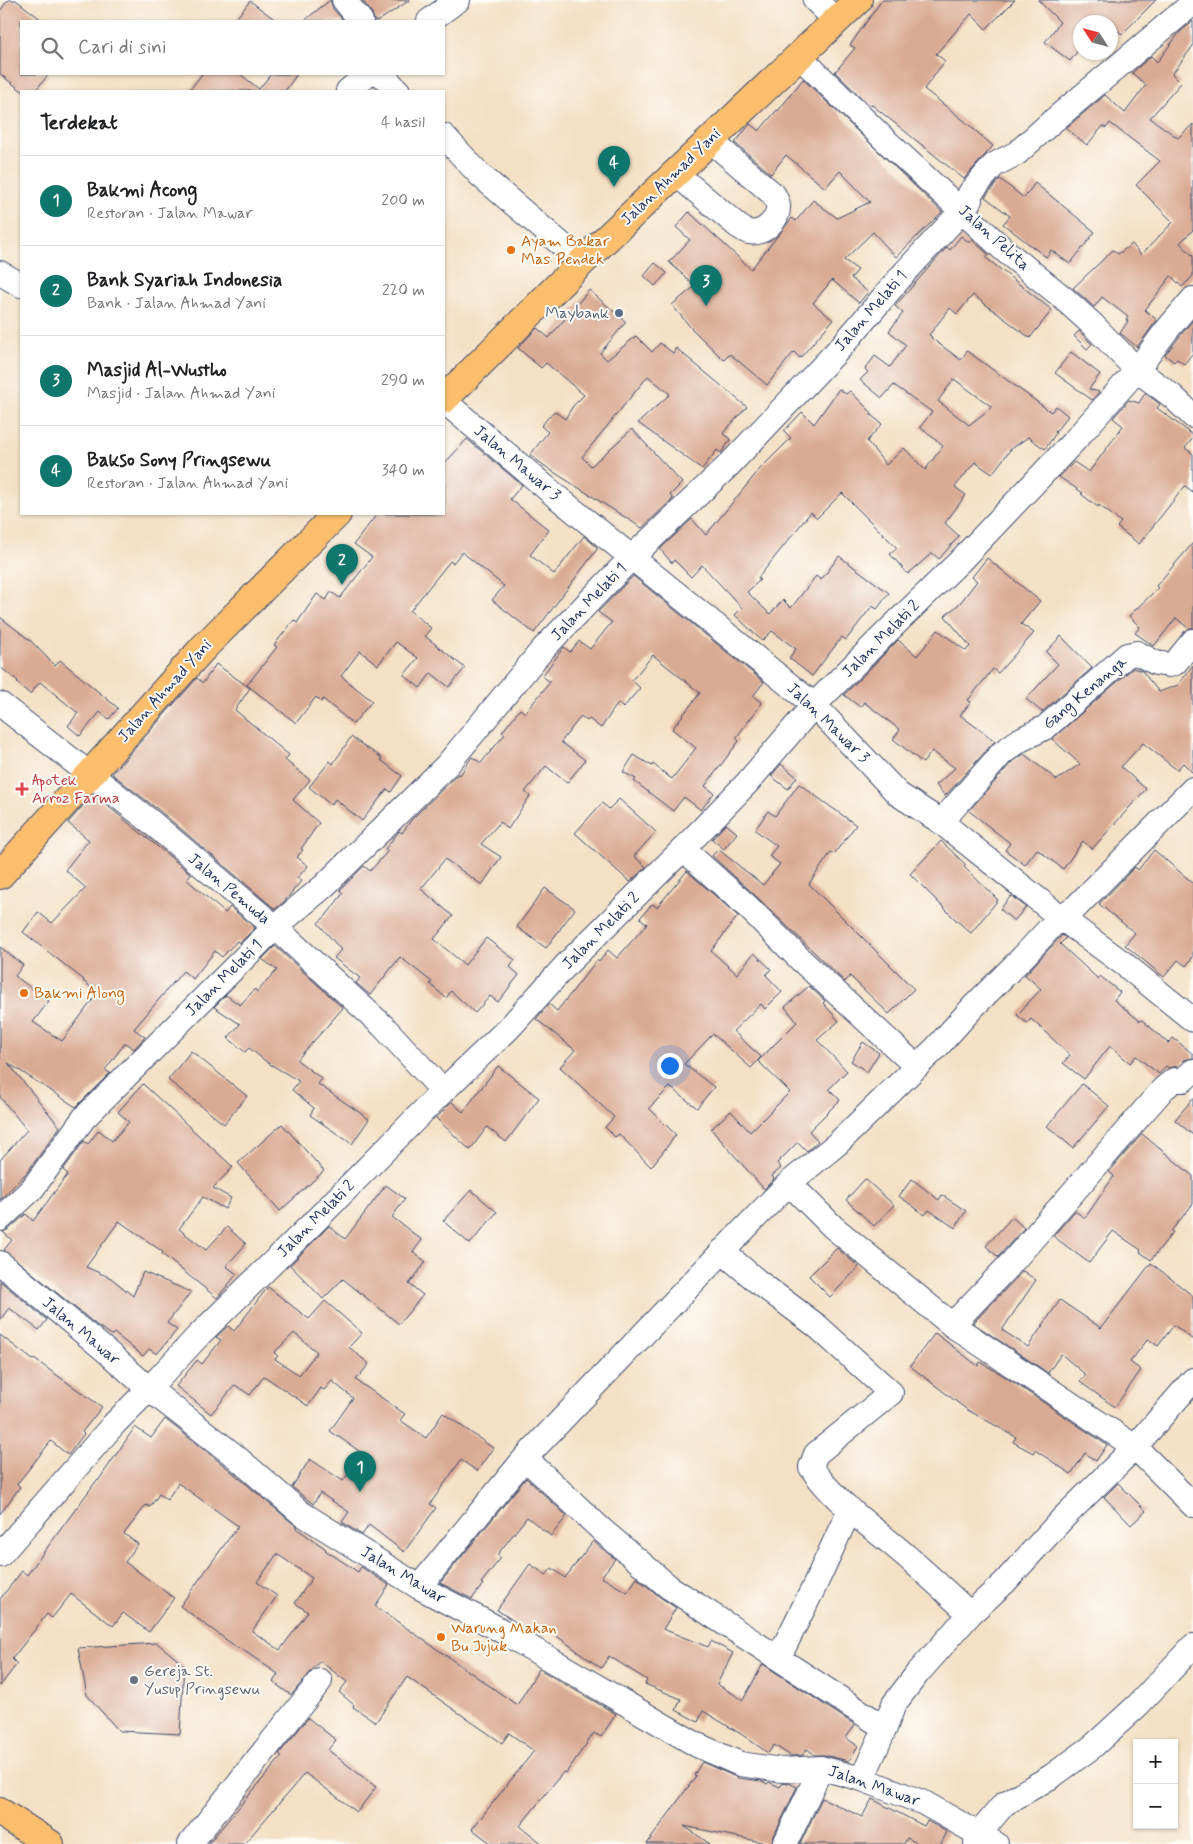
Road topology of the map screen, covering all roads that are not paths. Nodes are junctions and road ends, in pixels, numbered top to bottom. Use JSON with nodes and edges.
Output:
{"nodes":[{"id":1,"x":344,"y":0,"type":"edge"},
{"id":2,"x":815,"y":0,"type":"edge"},
{"id":3,"x":858,"y":0,"type":"edge"},
{"id":4,"x":1193,"y":3,"type":"edge"},
{"id":5,"x":360,"y":20,"type":"edge"},
{"id":6,"x":836,"y":20,"type":"junction"},
{"id":7,"x":798,"y":55,"type":"junction"},
{"id":8,"x":367,"y":75,"type":"edge"},
{"id":9,"x":382,"y":75,"type":"edge"},
{"id":10,"x":349,"y":90,"type":"edge"},
{"id":11,"x":397,"y":90,"type":"edge"},
{"id":12,"x":445,"y":137,"type":"edge"},
{"id":13,"x":710,"y":140,"type":"junction"},
{"id":14,"x":675,"y":173,"type":"junction"},
{"id":15,"x":962,"y":211,"type":"junction"},
{"id":16,"x":582,"y":262,"type":"junction"},
{"id":17,"x":0,"y":273,"type":"edge"},
{"id":18,"x":20,"y":284,"type":"edge"},
{"id":19,"x":1193,"y":299,"type":"edge"},
{"id":20,"x":1137,"y":370,"type":"junction"},
{"id":21,"x":445,"y":399,"type":"edge"},
{"id":22,"x":445,"y":401,"type":"edge"},
{"id":23,"x":1193,"y":416,"type":"edge"},
{"id":24,"x":336,"y":515,"type":"edge"},
{"id":25,"x":632,"y":557,"type":"junction"},
{"id":26,"x":1193,"y":641,"type":"edge"},
{"id":27,"x":0,"y":704,"type":"edge"},
{"id":28,"x":814,"y":705,"type":"junction"},
{"id":29,"x":90,"y":773,"type":"junction"},
{"id":30,"x":1193,"y":789,"type":"edge"},
{"id":31,"x":941,"y":822,"type":"junction"},
{"id":32,"x":683,"y":850,"type":"junction"},
{"id":33,"x":0,"y":875,"type":"edge"},
{"id":34,"x":1060,"y":917,"type":"junction"},
{"id":35,"x":275,"y":927,"type":"junction"},
{"id":36,"x":1193,"y":1020,"type":"edge"},
{"id":37,"x":916,"y":1066,"type":"junction"},
{"id":38,"x":1193,"y":1071,"type":"edge"},
{"id":39,"x":443,"y":1091,"type":"junction"},
{"id":40,"x":789,"y":1183,"type":"junction"},
{"id":41,"x":0,"y":1219,"type":"edge"},
{"id":42,"x":722,"y":1251,"type":"junction"},
{"id":43,"x":0,"y":1264,"type":"edge"},
{"id":44,"x":952,"y":1325,"type":"junction"},
{"id":45,"x":1193,"y":1380,"type":"edge"},
{"id":46,"x":149,"y":1389,"type":"junction"},
{"id":47,"x":1135,"y":1447,"type":"junction"},
{"id":48,"x":525,"y":1458,"type":"junction"},
{"id":49,"x":1193,"y":1505,"type":"edge"},
{"id":50,"x":850,"y":1509,"type":"junction"},
{"id":51,"x":0,"y":1555,"type":"edge"},
{"id":52,"x":419,"y":1586,"type":"junction"},
{"id":53,"x":970,"y":1614,"type":"junction"},
{"id":54,"x":1193,"y":1646,"type":"edge"},
{"id":55,"x":778,"y":1657,"type":"junction"},
{"id":56,"x":320,"y":1681,"type":"dead end"},
{"id":57,"x":885,"y":1728,"type":"junction"},
{"id":58,"x":821,"y":1768,"type":"junction"},
{"id":59,"x":862,"y":1779,"type":"junction"},
{"id":60,"x":0,"y":1812,"type":"edge"},
{"id":61,"x":983,"y":1841,"type":"edge"},
{"id":62,"x":50,"y":1844,"type":"edge"},
{"id":63,"x":190,"y":1844,"type":"edge"},
{"id":64,"x":785,"y":1844,"type":"edge"}],
"edges":[{"from":1,"to":5,"type":"street"},
{"from":2,"to":6,"type":"street"},
{"from":3,"to":6,"type":"main road","name":"Jalan Ahmad Yani"},
{"from":4,"to":15,"type":"street","name":"Jalan Melati 1"},
{"from":6,"to":7,"type":"main road","name":"Jalan Ahmad Yani"},
{"from":7,"to":13,"type":"main road","name":"Jalan Ahmad Yani"},
{"from":7,"to":15,"type":"street","name":"Jalan Pelita"},
{"from":8,"to":10,"type":"street"},
{"from":9,"to":11,"type":"street"},
{"from":12,"to":16,"type":"street"},
{"from":13,"to":14,"type":"main road","name":"Jalan Ahmad Yani"},
{"from":13,"to":14,"type":"street"},
{"from":14,"to":16,"type":"main road","name":"Jalan Ahmad Yani"},
{"from":15,"to":20,"type":"street","name":"Jalan Pelita"},
{"from":15,"to":25,"type":"street","name":"Jalan Melati 1"},
{"from":16,"to":21,"type":"main road","name":"Jalan Ahmad Yani"},
{"from":17,"to":18,"type":"street"},
{"from":19,"to":20,"type":"street","name":"Jalan Melati 2"},
{"from":20,"to":23,"type":"street","name":"Jalan Pelita"},
{"from":20,"to":28,"type":"street","name":"Jalan Melati 2"},
{"from":22,"to":25,"type":"street","name":"Jalan Mawar 3"},
{"from":24,"to":29,"type":"main road","name":"Jalan Ahmad Yani"},
{"from":25,"to":28,"type":"street","name":"Jalan Mawar 3"},
{"from":25,"to":35,"type":"street","name":"Jalan Melati 1"},
{"from":26,"to":31,"type":"street","name":"Gang Kenanga"},
{"from":27,"to":29,"type":"street","name":"Jalan Pemuda"},
{"from":28,"to":31,"type":"street","name":"Jalan Mawar 3"},
{"from":28,"to":32,"type":"street","name":"Jalan Melati 2"},
{"from":29,"to":33,"type":"main road","name":"Jalan Ahmad Yani"},
{"from":29,"to":35,"type":"street","name":"Jalan Pemuda"},
{"from":30,"to":34,"type":"street"},
{"from":31,"to":34,"type":"street","name":"Jalan Mawar 3"},
{"from":32,"to":37,"type":"street"},
{"from":32,"to":39,"type":"street","name":"Jalan Melati 2"},
{"from":34,"to":36,"type":"street","name":"Jalan Mawar 3"},
{"from":34,"to":37,"type":"street"},
{"from":35,"to":39,"type":"street","name":"Jalan Pemuda"},
{"from":35,"to":41,"type":"street","name":"Jalan Melati 1"},
{"from":37,"to":40,"type":"street"},
{"from":38,"to":44,"type":"street"},
{"from":39,"to":46,"type":"street","name":"Jalan Melati 2"},
{"from":40,"to":42,"type":"street"},
{"from":40,"to":44,"type":"street"},
{"from":42,"to":48,"type":"street"},
{"from":42,"to":50,"type":"street"},
{"from":43,"to":46,"type":"street","name":"Jalan Mawar"},
{"from":44,"to":47,"type":"street"},
{"from":45,"to":47,"type":"street"},
{"from":46,"to":51,"type":"street","name":"Jalan Melati 2"},
{"from":46,"to":52,"type":"street","name":"Jalan Mawar"},
{"from":47,"to":49,"type":"street"},
{"from":47,"to":53,"type":"street"},
{"from":48,"to":52,"type":"street"},
{"from":48,"to":55,"type":"street"},
{"from":50,"to":53,"type":"street"},
{"from":50,"to":55,"type":"street"},
{"from":52,"to":58,"type":"street","name":"Jalan Mawar"},
{"from":53,"to":57,"type":"street"},
{"from":54,"to":61,"type":"street"},
{"from":55,"to":57,"type":"street"},
{"from":56,"to":63,"type":"street"},
{"from":57,"to":59,"type":"street"},
{"from":58,"to":59,"type":"street","name":"Jalan Mawar"},
{"from":58,"to":64,"type":"street"},
{"from":59,"to":61,"type":"street","name":"Jalan Mawar"},
{"from":60,"to":62,"type":"main road"}]}
